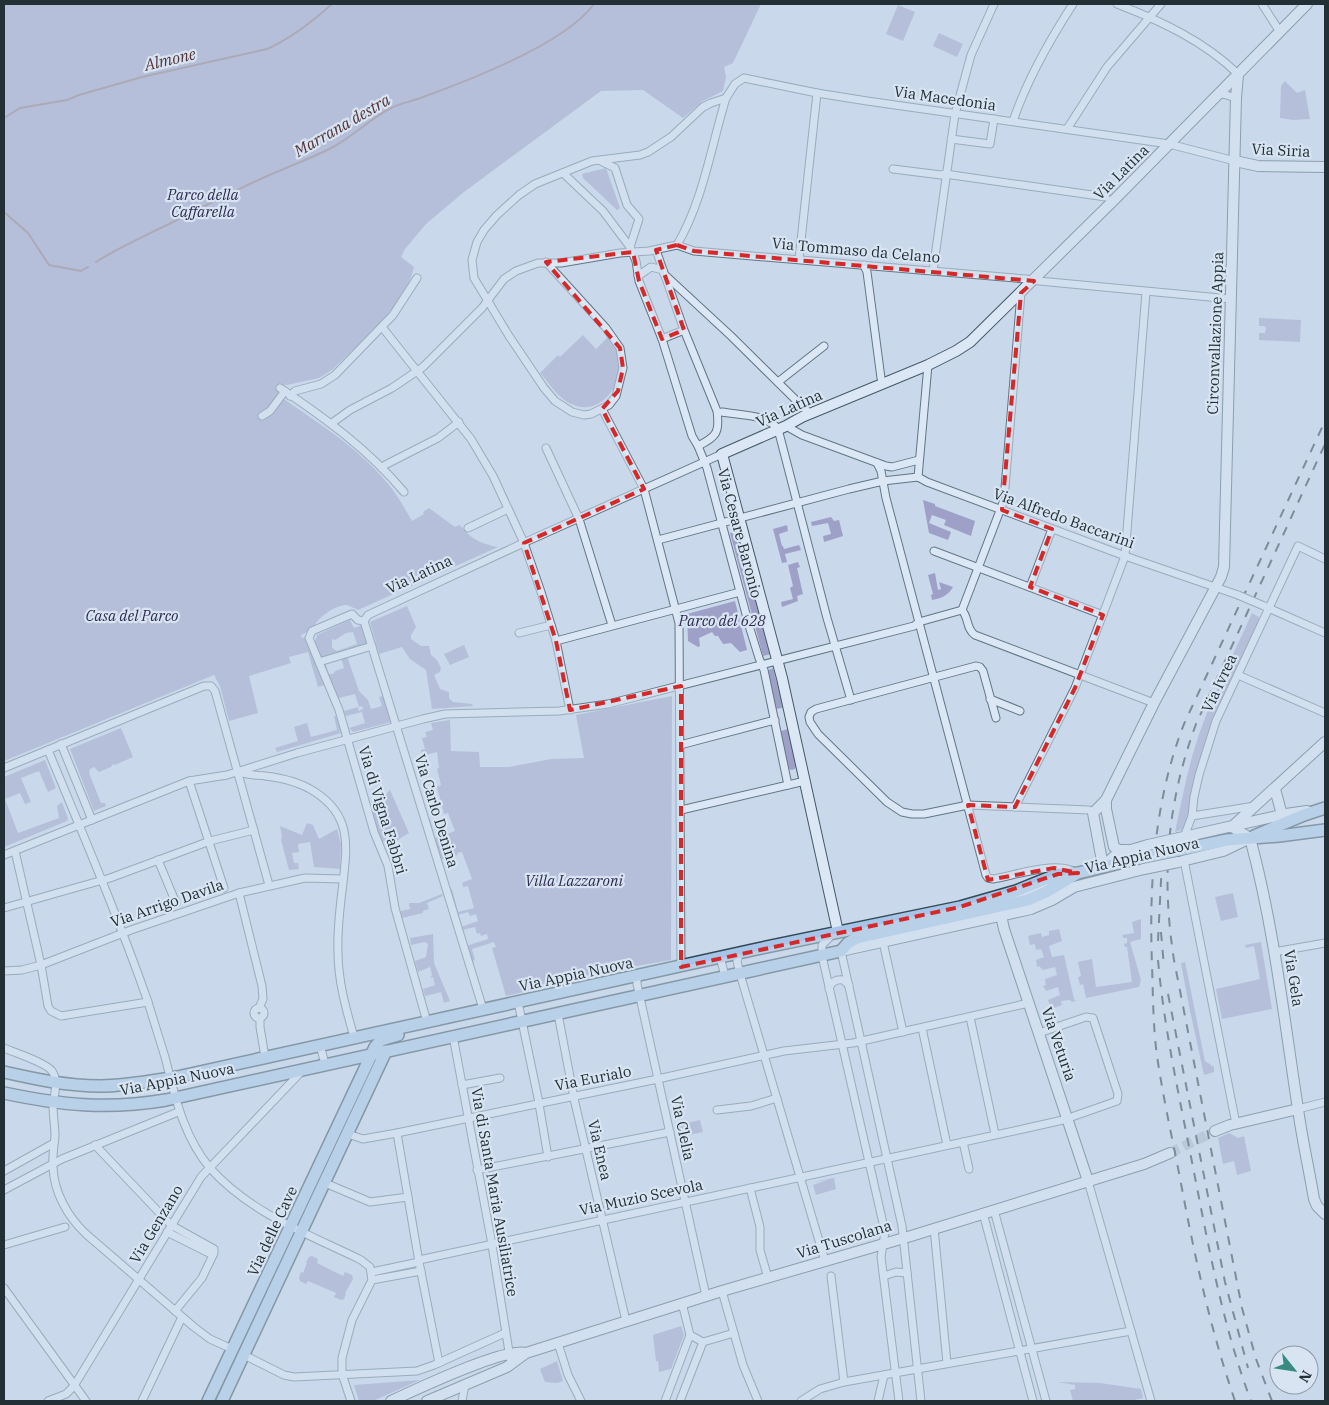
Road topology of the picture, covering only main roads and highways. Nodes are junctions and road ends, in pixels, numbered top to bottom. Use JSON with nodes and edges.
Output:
{"nodes":[{"id":1,"x":1320,"y":809,"type":"edge"},
{"id":2,"x":1325,"y":830,"type":"edge"},
{"id":3,"x":1250,"y":838,"type":"junction"},
{"id":4,"x":1078,"y":873,"type":"junction"},
{"id":5,"x":981,"y":909,"type":"junction"},
{"id":6,"x":444,"y":1019,"type":"junction"},
{"id":7,"x":386,"y":1051,"type":"junction"},
{"id":8,"x":371,"y":1054,"type":"junction"},
{"id":9,"x":4,"y":1072,"type":"edge"},
{"id":10,"x":4,"y":1093,"type":"edge"},
{"id":11,"x":232,"y":1349,"type":"junction"},
{"id":12,"x":244,"y":1355,"type":"junction"},
{"id":13,"x":208,"y":1401,"type":"edge"},
{"id":14,"x":222,"y":1401,"type":"edge"}],
"edges":[{"from":1,"to":3,"type":"main road"},
{"from":2,"to":3,"type":"main road","name":"Via Appia Nuova"},
{"from":3,"to":4,"type":"main road","name":"Via Appia Nuova","bridge":true},
{"from":4,"to":5,"type":"main road"},
{"from":4,"to":5,"type":"main road","name":"Via Appia Nuova"},
{"from":5,"to":6,"type":"main road","name":"Via Appia Nuova"},
{"from":5,"to":7,"type":"main road","name":"Via Appia Nuova"},
{"from":6,"to":8,"type":"main road"},
{"from":6,"to":9,"type":"main road","name":"Via Appia Nuova"},
{"from":7,"to":8,"type":"main road","name":"Via Appia Nuova"},
{"from":7,"to":12,"type":"main road","name":"Via delle Cave"},
{"from":8,"to":10,"type":"main road","name":"Via Appia Nuova"},
{"from":8,"to":11,"type":"main road","name":"Via delle Cave"},
{"from":11,"to":12,"type":"main road"},
{"from":11,"to":13,"type":"main road","name":"Via delle Cave"},
{"from":12,"to":14,"type":"main road","name":"Via delle Cave"}]}
